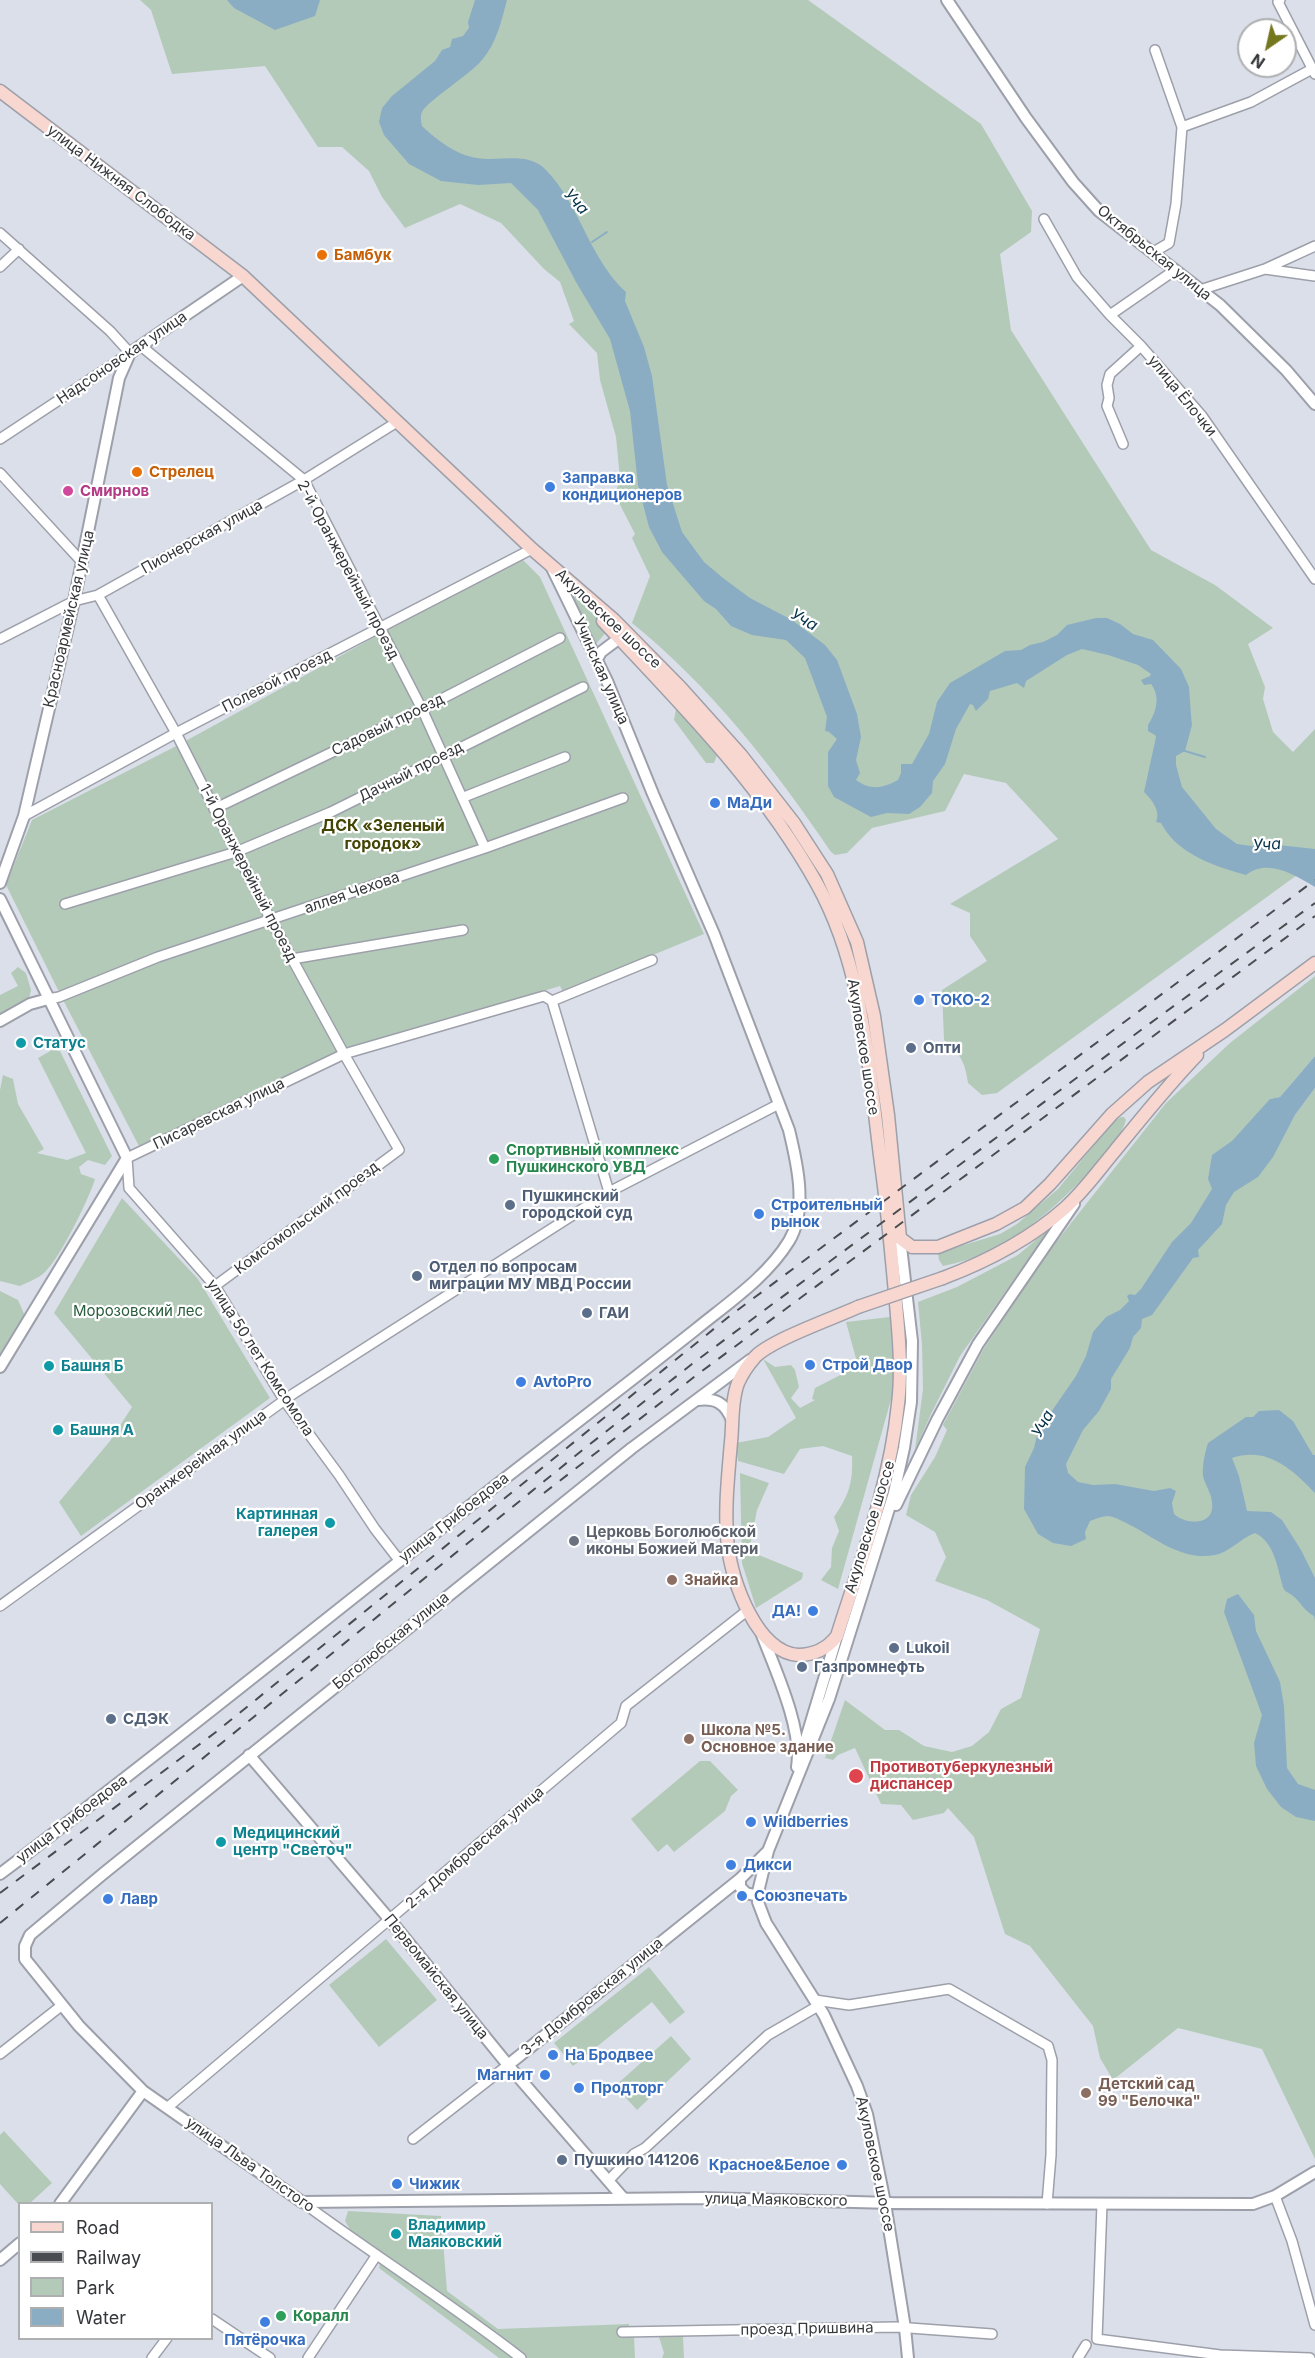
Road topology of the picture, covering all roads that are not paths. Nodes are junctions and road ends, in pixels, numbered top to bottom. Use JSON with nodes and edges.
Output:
{"nodes":[{"id":1,"x":948,"y":0,"type":"edge"},
{"id":2,"x":1279,"y":1,"type":"edge"},
{"id":3,"x":1155,"y":50,"type":"dead end"},
{"id":4,"x":1314,"y":71,"type":"edge"},
{"id":5,"x":0,"y":91,"type":"edge"},
{"id":6,"x":1182,"y":127,"type":"junction"},
{"id":7,"x":1044,"y":219,"type":"dead end"},
{"id":8,"x":0,"y":233,"type":"edge"},
{"id":9,"x":1315,"y":246,"type":"edge"},
{"id":10,"x":19,"y":249,"type":"junction"},
{"id":11,"x":1152,"y":253,"type":"junction"},
{"id":12,"x":0,"y":267,"type":"edge"},
{"id":13,"x":1265,"y":269,"type":"junction"},
{"id":14,"x":1175,"y":270,"type":"junction"},
{"id":15,"x":243,"y":276,"type":"junction"},
{"id":16,"x":1315,"y":276,"type":"edge"},
{"id":17,"x":1200,"y":290,"type":"junction"},
{"id":18,"x":1110,"y":315,"type":"junction"},
{"id":19,"x":141,"y":346,"type":"junction"},
{"id":20,"x":1141,"y":346,"type":"junction"},
{"id":21,"x":130,"y":353,"type":"junction"},
{"id":22,"x":1315,"y":404,"type":"edge"},
{"id":23,"x":397,"y":422,"type":"junction"},
{"id":24,"x":0,"y":439,"type":"edge"},
{"id":25,"x":1123,"y":444,"type":"dead end"},
{"id":26,"x":0,"y":473,"type":"edge"},
{"id":27,"x":304,"y":480,"type":"junction"},
{"id":28,"x":532,"y":549,"type":"junction"},
{"id":29,"x":82,"y":562,"type":"junction"},
{"id":30,"x":551,"y":565,"type":"junction"},
{"id":31,"x":1315,"y":579,"type":"edge"},
{"id":32,"x":98,"y":595,"type":"junction"},
{"id":33,"x":74,"y":601,"type":"junction"},
{"id":34,"x":380,"y":629,"type":"junction"},
{"id":35,"x":623,"y":635,"type":"junction"},
{"id":36,"x":560,"y":638,"type":"dead end"},
{"id":37,"x":0,"y":639,"type":"edge"},
{"id":38,"x":597,"y":659,"type":"junction"},
{"id":39,"x":583,"y":687,"type":"dead end"},
{"id":40,"x":422,"y":709,"type":"junction"},
{"id":41,"x":176,"y":733,"type":"junction"},
{"id":42,"x":444,"y":755,"type":"junction"},
{"id":43,"x":565,"y":757,"type":"dead end"},
{"id":44,"x":464,"y":796,"type":"junction"},
{"id":45,"x":623,"y":798,"type":"dead end"},
{"id":46,"x":214,"y":808,"type":"junction"},
{"id":47,"x":24,"y":816,"type":"junction"},
{"id":48,"x":485,"y":848,"type":"junction"},
{"id":49,"x":237,"y":852,"type":"junction"},
{"id":50,"x":0,"y":883,"type":"edge"},
{"id":51,"x":0,"y":899,"type":"edge"},
{"id":52,"x":65,"y":904,"type":"dead end"},
{"id":53,"x":271,"y":920,"type":"junction"},
{"id":54,"x":463,"y":930,"type":"dead end"},
{"id":55,"x":292,"y":959,"type":"junction"},
{"id":56,"x":652,"y":960,"type":"dead end"},
{"id":57,"x":1315,"y":963,"type":"edge"},
{"id":58,"x":48,"y":999,"type":"junction"},
{"id":59,"x":548,"y":999,"type":"junction"},
{"id":60,"x":0,"y":1021,"type":"edge"},
{"id":61,"x":1225,"y":1030,"type":"junction"},
{"id":62,"x":344,"y":1054,"type":"junction"},
{"id":63,"x":779,"y":1104,"type":"junction"},
{"id":64,"x":399,"y":1150,"type":"joint"},
{"id":65,"x":127,"y":1158,"type":"junction"},
{"id":66,"x":1085,"y":1187,"type":"junction"},
{"id":67,"x":609,"y":1192,"type":"junction"},
{"id":68,"x":900,"y":1238,"type":"junction"},
{"id":69,"x":215,"y":1286,"type":"junction"},
{"id":70,"x":757,"y":1354,"type":"junction"},
{"id":71,"x":0,"y":1367,"type":"edge"},
{"id":72,"x":284,"y":1400,"type":"junction"},
{"id":73,"x":698,"y":1400,"type":"junction"},
{"id":74,"x":733,"y":1421,"type":"junction"},
{"id":75,"x":876,"y":1549,"type":"junction"},
{"id":76,"x":399,"y":1560,"type":"junction"},
{"id":77,"x":0,"y":1606,"type":"edge"},
{"id":78,"x":748,"y":1610,"type":"junction"},
{"id":79,"x":762,"y":1635,"type":"junction"},
{"id":80,"x":837,"y":1636,"type":"junction"},
{"id":81,"x":249,"y":1755,"type":"junction"},
{"id":82,"x":795,"y":1778,"type":"junction"},
{"id":83,"x":768,"y":1851,"type":"junction"},
{"id":84,"x":0,"y":1874,"type":"edge"},
{"id":85,"x":744,"y":1875,"type":"junction"},
{"id":86,"x":760,"y":1887,"type":"junction"},
{"id":87,"x":390,"y":1920,"type":"junction"},
{"id":88,"x":30,"y":1935,"type":"joint"},
{"id":89,"x":817,"y":2003,"type":"junction"},
{"id":90,"x":61,"y":2006,"type":"junction"},
{"id":91,"x":0,"y":2054,"type":"edge"},
{"id":92,"x":508,"y":2065,"type":"junction"},
{"id":93,"x":143,"y":2091,"type":"junction"},
{"id":94,"x":168,"y":2107,"type":"junction"},
{"id":95,"x":413,"y":2139,"type":"dead end"},
{"id":96,"x":1315,"y":2172,"type":"edge"},
{"id":97,"x":609,"y":2180,"type":"junction"},
{"id":98,"x":1275,"y":2196,"type":"junction"},
{"id":99,"x":624,"y":2199,"type":"junction"},
{"id":100,"x":61,"y":2202,"type":"edge"},
{"id":101,"x":302,"y":2202,"type":"junction"},
{"id":102,"x":330,"y":2202,"type":"junction"},
{"id":103,"x":885,"y":2203,"type":"junction"},
{"id":104,"x":1047,"y":2204,"type":"junction"},
{"id":105,"x":1102,"y":2204,"type":"junction"},
{"id":106,"x":331,"y":2223,"type":"junction"},
{"id":107,"x":18,"y":2245,"type":"edge"},
{"id":108,"x":376,"y":2256,"type":"junction"},
{"id":109,"x":0,"y":2260,"type":"edge"},
{"id":110,"x":213,"y":2320,"type":"edge"},
{"id":111,"x":1315,"y":2325,"type":"edge"},
{"id":112,"x":905,"y":2328,"type":"junction"},
{"id":113,"x":622,"y":2332,"type":"dead end"},
{"id":114,"x":992,"y":2334,"type":"dead end"},
{"id":115,"x":166,"y":2340,"type":"edge"},
{"id":116,"x":1086,"y":2345,"type":"dead end"},
{"id":117,"x":1220,"y":2356,"type":"edge"},
{"id":118,"x":1315,"y":2356,"type":"edge"},
{"id":119,"x":153,"y":2358,"type":"edge"},
{"id":120,"x":270,"y":2358,"type":"edge"},
{"id":121,"x":308,"y":2358,"type":"edge"},
{"id":122,"x":521,"y":2358,"type":"edge"},
{"id":123,"x":908,"y":2358,"type":"edge"},
{"id":124,"x":1078,"y":2358,"type":"edge"},
{"id":125,"x":1310,"y":2358,"type":"edge"}],
"edges":[{"from":1,"to":11,"type":"street","name":"Октябрьская улица"},
{"from":2,"to":4,"type":"street"},
{"from":3,"to":6,"type":"street"},
{"from":4,"to":6,"type":"street"},
{"from":5,"to":15,"type":"main road","name":"улица Нижняя Слободка"},
{"from":6,"to":11,"type":"street"},
{"from":7,"to":18,"type":"street","name":"улица Ёлочки"},
{"from":8,"to":10,"type":"street"},
{"from":9,"to":13,"type":"street"},
{"from":10,"to":12,"type":"street"},
{"from":10,"to":21,"type":"street"},
{"from":11,"to":14,"type":"street","name":"Октябрьская улица"},
{"from":13,"to":16,"type":"street"},
{"from":13,"to":17,"type":"street"},
{"from":14,"to":17,"type":"street","name":"Октябрьская улица"},
{"from":14,"to":18,"type":"street"},
{"from":15,"to":19,"type":"street","name":"Надсоновская улица"},
{"from":15,"to":23,"type":"main road","name":"Учинская улица"},
{"from":17,"to":22,"type":"street","name":"Октябрьская улица"},
{"from":18,"to":20,"type":"street","name":"улица Ёлочки"},
{"from":19,"to":21,"type":"street","name":"Надсоновская улица"},
{"from":19,"to":27,"type":"street","name":"2-й Оранжерейный проезд"},
{"from":20,"to":25,"type":"street"},
{"from":20,"to":31,"type":"street","name":"улица Ёлочки"},
{"from":21,"to":24,"type":"street","name":"Надсоновская улица"},
{"from":21,"to":29,"type":"street","name":"Красноармейская улица"},
{"from":23,"to":27,"type":"street","name":"Пионерская улица"},
{"from":23,"to":28,"type":"main road","name":"Учинская улица"},
{"from":26,"to":29,"type":"street"},
{"from":27,"to":32,"type":"street","name":"Пионерская улица"},
{"from":27,"to":34,"type":"street","name":"2-й Оранжерейный проезд"},
{"from":28,"to":30,"type":"main road","name":"Учинская улица"},
{"from":28,"to":34,"type":"street","name":"Полевой проезд"},
{"from":29,"to":33,"type":"street","name":"Красноармейская улица"},
{"from":30,"to":35,"type":"main road","name":"Акуловское шоссе"},
{"from":30,"to":38,"type":"street","name":"Учинская улица"},
{"from":32,"to":33,"type":"street","name":"Пионерская улица"},
{"from":32,"to":41,"type":"street","name":"1-й Оранжерейный проезд"},
{"from":33,"to":37,"type":"street","name":"Пионерская улица"},
{"from":33,"to":47,"type":"street","name":"Красноармейская улица"},
{"from":34,"to":40,"type":"street","name":"2-й Оранжерейный проезд"},
{"from":34,"to":41,"type":"street","name":"Полевой проезд"},
{"from":35,"to":38,"type":"street"},
{"from":35,"to":68,"type":"main road","name":"Акуловское шоссе"},
{"from":35,"to":80,"type":"main road","name":"Акуловское шоссе"},
{"from":36,"to":40,"type":"street","name":"Садовый проезд"},
{"from":38,"to":63,"type":"street","name":"Учинская улица"},
{"from":39,"to":42,"type":"street","name":"Дачный проезд"},
{"from":40,"to":42,"type":"street","name":"2-й Оранжерейный проезд"},
{"from":40,"to":46,"type":"street","name":"Садовый проезд"},
{"from":41,"to":46,"type":"street","name":"1-й Оранжерейный проезд"},
{"from":41,"to":47,"type":"street","name":"Полевой проезд"},
{"from":42,"to":44,"type":"street","name":"2-й Оранжерейный проезд"},
{"from":42,"to":49,"type":"street","name":"Дачный проезд"},
{"from":43,"to":44,"type":"street"},
{"from":44,"to":48,"type":"street","name":"2-й Оранжерейный проезд"},
{"from":45,"to":48,"type":"street","name":"аллея Чехова"},
{"from":46,"to":49,"type":"street","name":"1-й Оранжерейный проезд"},
{"from":47,"to":50,"type":"street","name":"Красноармейская улица"},
{"from":48,"to":53,"type":"street","name":"аллея Чехова"},
{"from":49,"to":52,"type":"street","name":"Дачный проезд"},
{"from":49,"to":53,"type":"street","name":"1-й Оранжерейный проезд"},
{"from":51,"to":58,"type":"street","name":"улица 50 лет Комсомола"},
{"from":53,"to":55,"type":"street","name":"1-й Оранжерейный проезд"},
{"from":53,"to":58,"type":"street","name":"аллея Чехова"},
{"from":54,"to":55,"type":"street"},
{"from":55,"to":62,"type":"street","name":"1-й Оранжерейный проезд"},
{"from":56,"to":59,"type":"street","name":"Писаревская улица"},
{"from":57,"to":61,"type":"main road"},
{"from":58,"to":60,"type":"street"},
{"from":58,"to":65,"type":"street","name":"улица 50 лет Комсомола"},
{"from":59,"to":62,"type":"street","name":"Писаревская улица"},
{"from":59,"to":67,"type":"street"},
{"from":61,"to":66,"type":"main road"},
{"from":61,"to":68,"type":"main road"},
{"from":62,"to":64,"type":"street","name":"1-й Оранжерейный проезд"},
{"from":62,"to":65,"type":"street","name":"Писаревская улица"},
{"from":63,"to":67,"type":"street","name":"Оранжерейная улица"},
{"from":63,"to":76,"type":"street","name":"улица Грибоедова"},
{"from":64,"to":69,"type":"street","name":"Комсомольский проезд"},
{"from":65,"to":69,"type":"street","name":"улица 50 лет Комсомола"},
{"from":65,"to":71,"type":"street"},
{"from":66,"to":70,"type":"main road","bridge":true},
{"from":66,"to":75,"type":"street"},
{"from":67,"to":72,"type":"street","name":"Оранжерейная улица"},
{"from":68,"to":75,"type":"street","name":"Акуловское шоссе"},
{"from":69,"to":72,"type":"street","name":"улица 50 лет Комсомола"},
{"from":70,"to":73,"type":"street","name":"Боголюбская улица"},
{"from":70,"to":74,"type":"main road"},
{"from":72,"to":76,"type":"street","name":"улица 50 лет Комсомола"},
{"from":72,"to":77,"type":"street","name":"Оранжерейная улица"},
{"from":73,"to":74,"type":"street"},
{"from":73,"to":81,"type":"street","name":"Боголюбская улица"},
{"from":74,"to":78,"type":"main road"},
{"from":75,"to":82,"type":"street","name":"Акуловское шоссе"},
{"from":76,"to":84,"type":"street","name":"улица Грибоедова"},
{"from":78,"to":79,"type":"main road"},
{"from":78,"to":87,"type":"street","name":"2-я Домбровская улица"},
{"from":79,"to":80,"type":"main road"},
{"from":79,"to":82,"type":"street"},
{"from":80,"to":82,"type":"street","name":"Акуловское шоссе"},
{"from":81,"to":87,"type":"street","name":"Первомайская улица"},
{"from":81,"to":88,"type":"street","name":"Боголюбская улица"},
{"from":82,"to":83,"type":"street","name":"Акуловское шоссе"},
{"from":83,"to":85,"type":"street","name":"3-я Домбровская улица"},
{"from":83,"to":86,"type":"street","name":"Акуловское шоссе"},
{"from":85,"to":86,"type":"street"},
{"from":85,"to":86,"type":"street"},
{"from":85,"to":92,"type":"street","name":"3-я Домбровская улица"},
{"from":86,"to":89,"type":"street","name":"Акуловское шоссе"},
{"from":87,"to":92,"type":"street","name":"Первомайская улица"},
{"from":87,"to":94,"type":"street","name":"2-я Домбровская улица"},
{"from":88,"to":90,"type":"street","name":"улица Льва Толстого"},
{"from":89,"to":97,"type":"street"},
{"from":89,"to":103,"type":"street","name":"Акуловское шоссе"},
{"from":89,"to":104,"type":"street"},
{"from":90,"to":91,"type":"street"},
{"from":90,"to":93,"type":"street","name":"улица Льва Толстого"},
{"from":92,"to":95,"type":"street","name":"3-я Домбровская улица"},
{"from":92,"to":97,"type":"street","name":"Первомайская улица"},
{"from":93,"to":94,"type":"street","name":"улица Льва Толстого"},
{"from":93,"to":100,"type":"street"},
{"from":94,"to":101,"type":"street","name":"улица Льва Толстого"},
{"from":96,"to":98,"type":"street","name":"улица Маяковского"},
{"from":97,"to":99,"type":"street","name":"Первомайская улица"},
{"from":98,"to":105,"type":"street","name":"улица Маяковского"},
{"from":98,"to":111,"type":"street"},
{"from":99,"to":102,"type":"street","name":"улица Маяковского"},
{"from":99,"to":103,"type":"street","name":"улица Маяковского"},
{"from":101,"to":102,"type":"street","name":"улица Маяковского"},
{"from":101,"to":106,"type":"street","name":"улица Льва Толстого"},
{"from":102,"to":106,"type":"street"},
{"from":103,"to":104,"type":"street","name":"улица Маяковского"},
{"from":103,"to":112,"type":"street","name":"Акуловское шоссе"},
{"from":104,"to":105,"type":"street","name":"улица Маяковского"},
{"from":105,"to":117,"type":"street"},
{"from":106,"to":108,"type":"street","name":"улица Льва Толстого"},
{"from":107,"to":109,"type":"street"},
{"from":108,"to":121,"type":"street"},
{"from":108,"to":122,"type":"street","name":"улица Льва Толстого"},
{"from":110,"to":120,"type":"street"},
{"from":112,"to":113,"type":"street","name":"проезд Пришвина"},
{"from":112,"to":114,"type":"street","name":"проезд Пришвина"},
{"from":112,"to":123,"type":"street","name":"Акуловское шоссе"},
{"from":115,"to":119,"type":"street"},
{"from":116,"to":124,"type":"street"},
{"from":117,"to":125,"type":"street"},
{"from":118,"to":125,"type":"street"}]}
